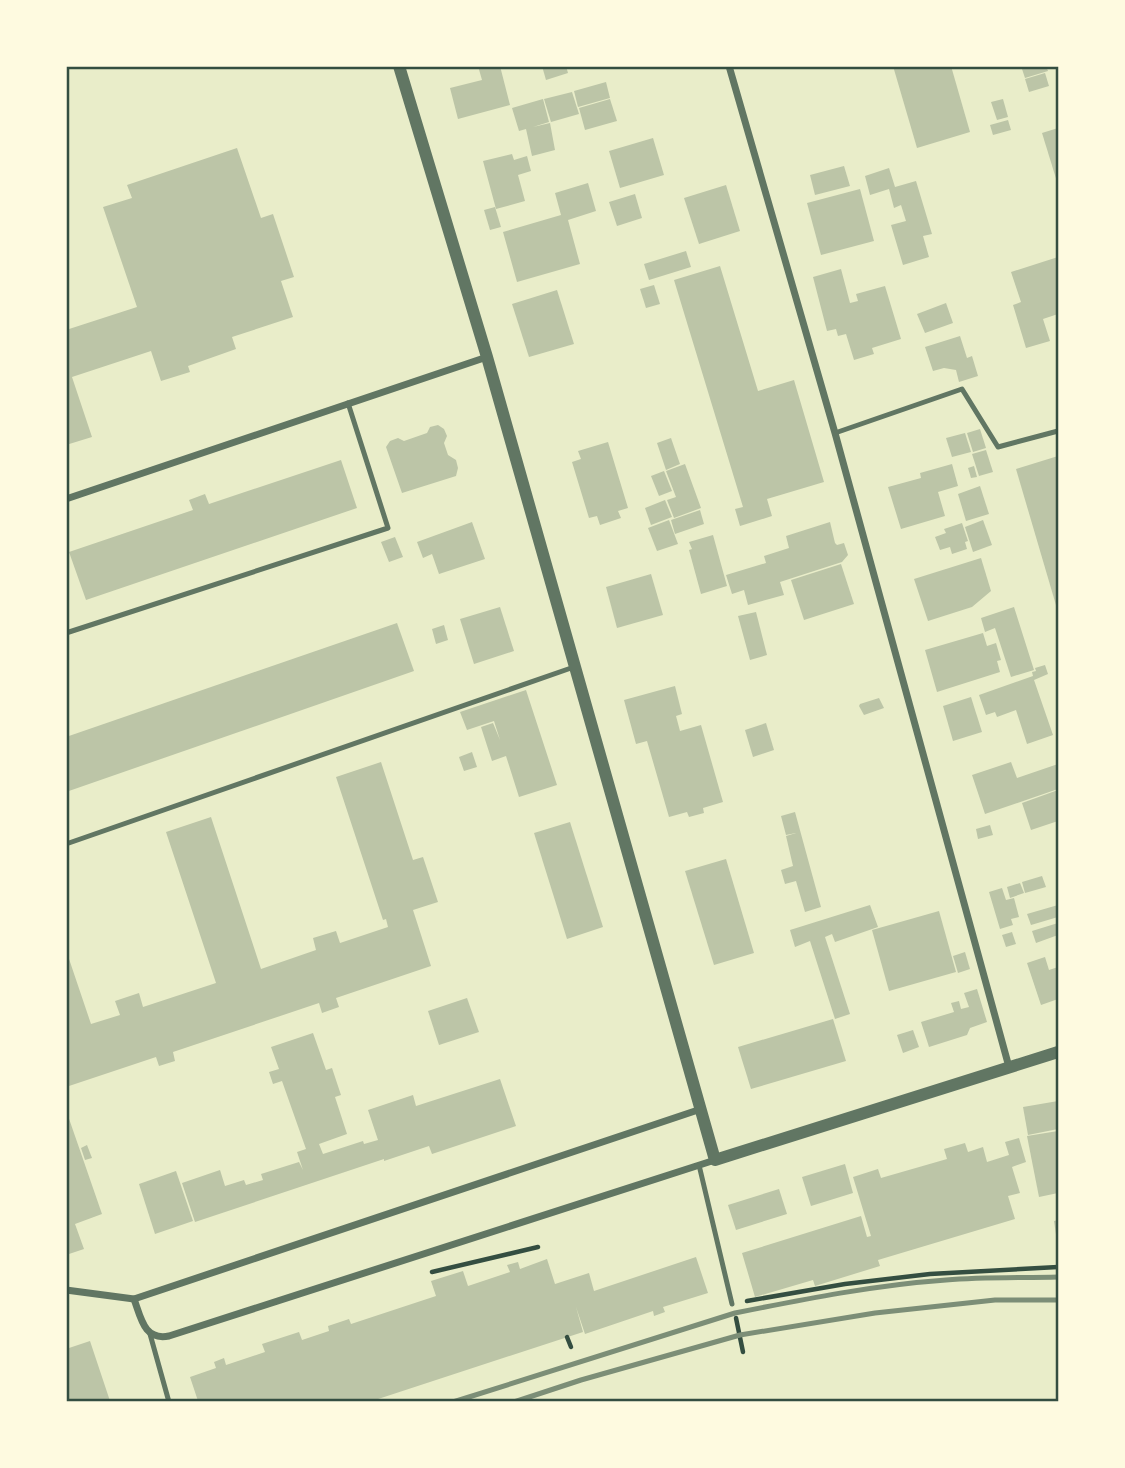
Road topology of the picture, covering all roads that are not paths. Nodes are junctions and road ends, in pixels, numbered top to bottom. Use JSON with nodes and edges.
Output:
{"nodes":[{"id":1,"x":399,"y":66,"type":"edge"},
{"id":2,"x":729,"y":66,"type":"edge"},
{"id":3,"x":488,"y":357,"type":"junction"},
{"id":4,"x":348,"y":402,"type":"junction"},
{"id":5,"x":1059,"y":431,"type":"edge"},
{"id":6,"x":835,"y":433,"type":"junction"},
{"id":7,"x":66,"y":499,"type":"edge"},
{"id":8,"x":66,"y":633,"type":"edge"},
{"id":9,"x":574,"y":667,"type":"junction"},
{"id":10,"x":66,"y":844,"type":"edge"},
{"id":11,"x":1059,"y":1052,"type":"edge"},
{"id":12,"x":1009,"y":1067,"type":"junction"},
{"id":13,"x":701,"y":1110,"type":"junction"},
{"id":14,"x":715,"y":1160,"type":"junction"},
{"id":15,"x":699,"y":1165,"type":"junction"},
{"id":16,"x":66,"y":1290,"type":"edge"},
{"id":17,"x":134,"y":1299,"type":"junction"},
{"id":18,"x":732,"y":1304,"type":"road end"},
{"id":19,"x":150,"y":1334,"type":"junction"},
{"id":20,"x":169,"y":1402,"type":"edge"}],
"edges":[{"from":1,"to":3,"type":"street"},
{"from":2,"to":6,"type":"street"},
{"from":3,"to":4,"type":"street"},
{"from":3,"to":9,"type":"street"},
{"from":4,"to":7,"type":"street"},
{"from":4,"to":8,"type":"lane"},
{"from":5,"to":6,"type":"lane"},
{"from":6,"to":12,"type":"street"},
{"from":9,"to":10,"type":"lane"},
{"from":9,"to":13,"type":"street"},
{"from":11,"to":12,"type":"street"},
{"from":12,"to":14,"type":"street"},
{"from":13,"to":14,"type":"street"},
{"from":13,"to":17,"type":"street"},
{"from":14,"to":15,"type":"street"},
{"from":15,"to":18,"type":"lane"},
{"from":15,"to":19,"type":"street"},
{"from":16,"to":17,"type":"street"},
{"from":17,"to":19,"type":"street"},
{"from":19,"to":20,"type":"lane"}]}
